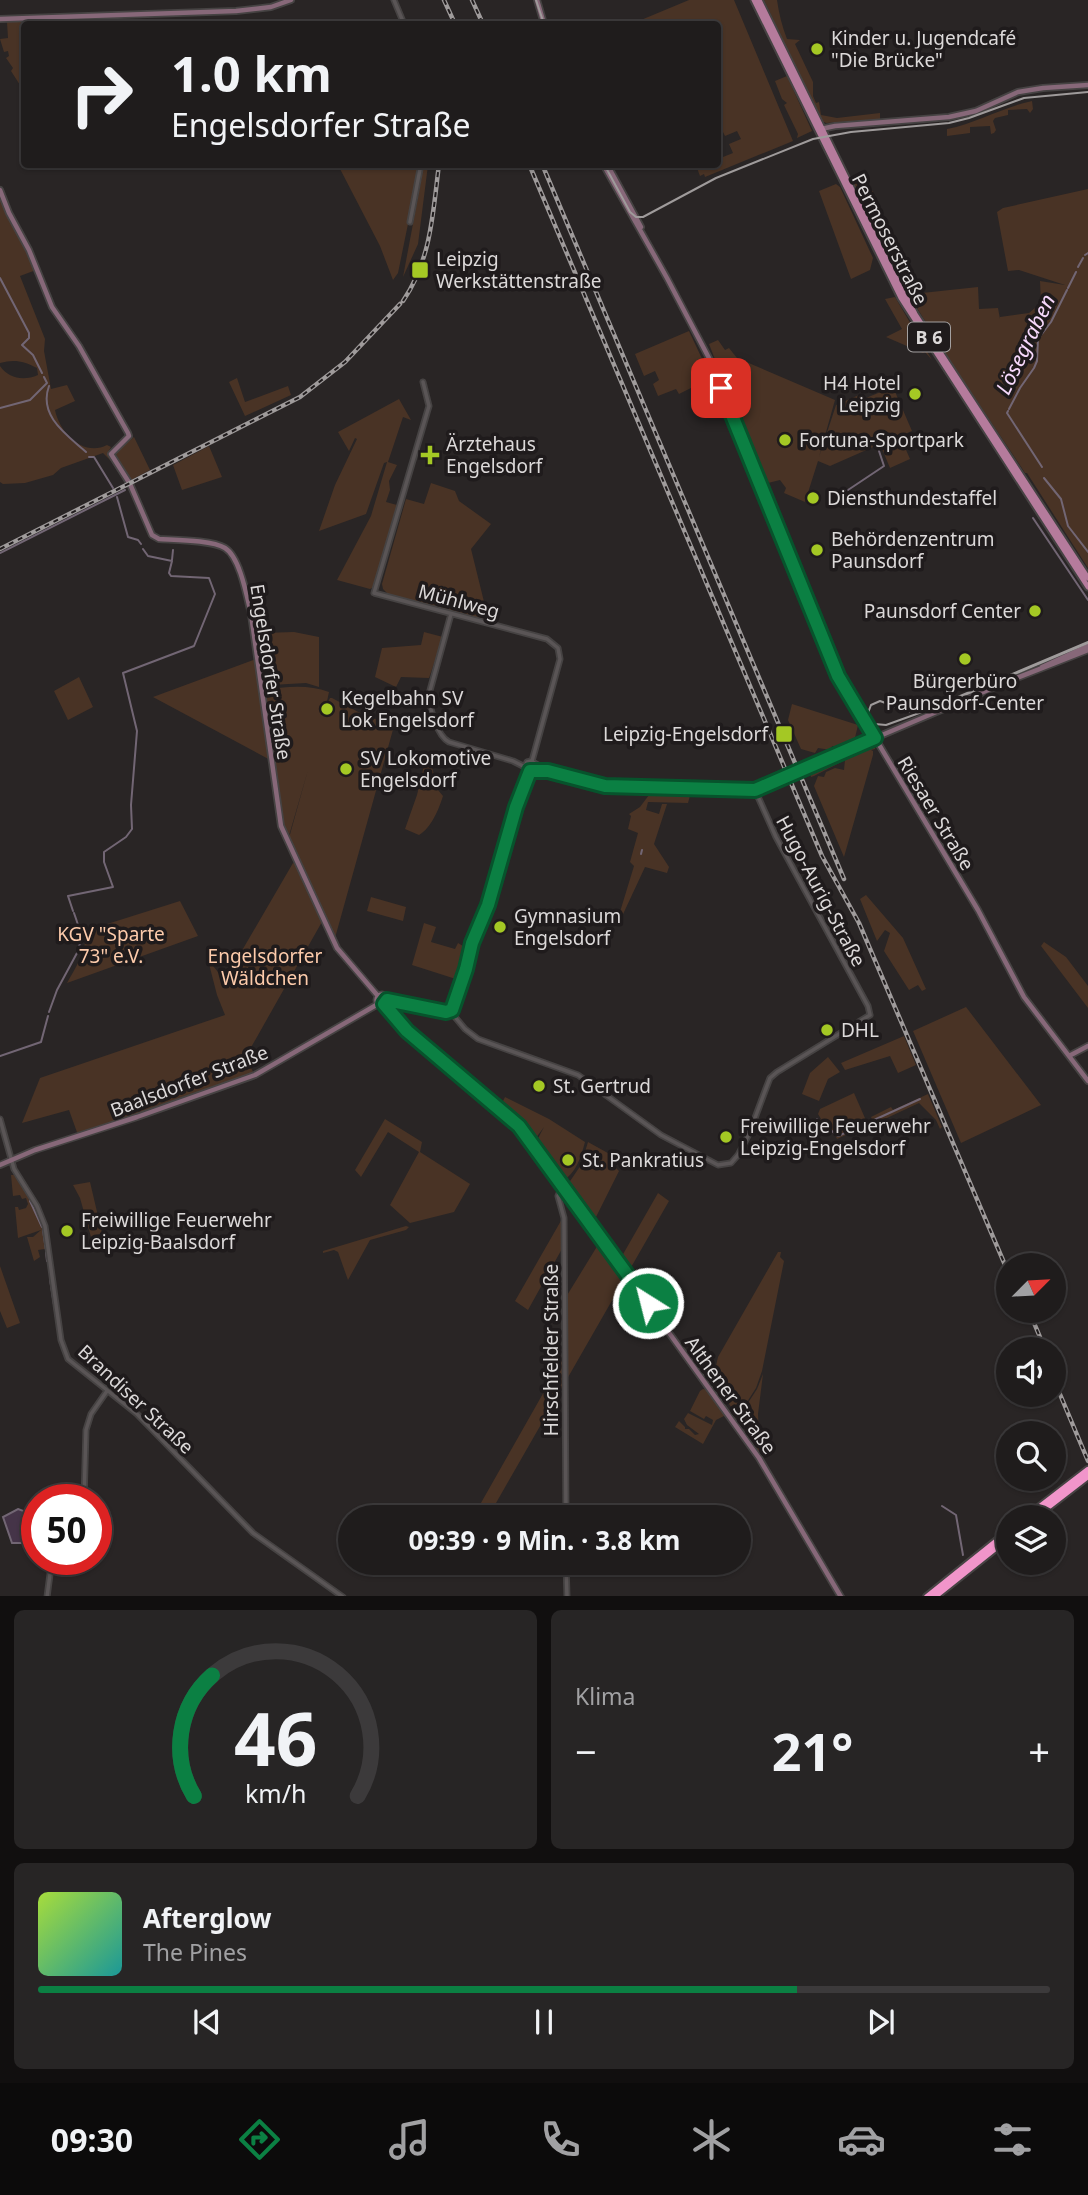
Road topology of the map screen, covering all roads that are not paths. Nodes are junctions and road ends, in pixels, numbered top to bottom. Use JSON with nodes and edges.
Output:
{"nodes":[{"id":1,"x":291,"y":0,"type":"edge"},
{"id":2,"x":394,"y":0,"type":"edge"},
{"id":3,"x":537,"y":0,"type":"edge"},
{"id":4,"x":756,"y":0,"type":"edge"},
{"id":5,"x":0,"y":19,"type":"edge"},
{"id":6,"x":403,"y":21,"type":"edge"},
{"id":7,"x":543,"y":21,"type":"edge"},
{"id":8,"x":1088,"y":85,"type":"edge"},
{"id":9,"x":820,"y":130,"type":"junction"},
{"id":10,"x":420,"y":168,"type":"edge"},
{"id":11,"x":607,"y":168,"type":"edge"},
{"id":12,"x":0,"y":190,"type":"edge"},
{"id":13,"x":410,"y":222,"type":"dead end"},
{"id":14,"x":423,"y":382,"type":"dead end"},
{"id":15,"x":1088,"y":578,"type":"edge"},
{"id":16,"x":1088,"y":587,"type":"edge"},
{"id":17,"x":451,"y":614,"type":"junction"},
{"id":18,"x":1088,"y":648,"type":"edge"},
{"id":19,"x":875,"y":738,"type":"junction"},
{"id":20,"x":530,"y":766,"type":"junction"},
{"id":21,"x":755,"y":790,"type":"junction"},
{"id":22,"x":377,"y":996,"type":"junction"},
{"id":23,"x":383,"y":1003,"type":"junction"},
{"id":24,"x":450,"y":1011,"type":"junction"},
{"id":25,"x":1088,"y":1046,"type":"edge"},
{"id":26,"x":1069,"y":1056,"type":"junction"},
{"id":27,"x":1088,"y":1081,"type":"edge"},
{"id":28,"x":0,"y":1119,"type":"edge"},
{"id":29,"x":11,"y":1160,"type":"junction"},
{"id":30,"x":0,"y":1165,"type":"edge"},
{"id":31,"x":563,"y":1185,"type":"junction"},
{"id":32,"x":107,"y":1391,"type":"junction"},
{"id":33,"x":1088,"y":1472,"type":"edge"},
{"id":34,"x":84,"y":1484,"type":"edge"},
{"id":35,"x":566,"y":1505,"type":"edge"},
{"id":36,"x":1043,"y":1505,"type":"edge"},
{"id":37,"x":1049,"y":1505,"type":"edge"},
{"id":38,"x":996,"y":1542,"type":"edge"},
{"id":39,"x":996,"y":1548,"type":"edge"},
{"id":40,"x":50,"y":1575,"type":"edge"},
{"id":41,"x":566,"y":1575,"type":"edge"},
{"id":42,"x":47,"y":1596,"type":"edge"},
{"id":43,"x":342,"y":1596,"type":"edge"},
{"id":44,"x":566,"y":1596,"type":"edge"},
{"id":45,"x":840,"y":1596,"type":"edge"},
{"id":46,"x":927,"y":1596,"type":"edge"},
{"id":47,"x":935,"y":1596,"type":"edge"}],
"edges":[{"from":1,"to":5,"type":"main road"},
{"from":2,"to":6,"type":"street"},
{"from":3,"to":7,"type":"main road"},
{"from":4,"to":9,"type":"main road","name":"Permoserstraße","number":"B 6"},
{"from":4,"to":9,"type":"main road","name":"Permoserstraße","number":"B 6"},
{"from":8,"to":9,"type":"main road"},
{"from":9,"to":15,"type":"main road","name":"Permoserstraße","number":"B 6"},
{"from":9,"to":16,"type":"main road","name":"Permoserstraße","number":"B 6"},
{"from":10,"to":13,"type":"street"},
{"from":11,"to":19,"type":"main road","name":"Riesaer Straße"},
{"from":12,"to":22,"type":"main road","name":"Engelsdorfer Straße"},
{"from":14,"to":17,"type":"street","name":"Mühlweg"},
{"from":17,"to":20,"type":"street"},
{"from":17,"to":20,"type":"street","name":"Mühlweg"},
{"from":18,"to":19,"type":"main road"},
{"from":19,"to":21,"type":"street","bridge":true},
{"from":19,"to":26,"type":"main road","name":"Riesaer Straße"},
{"from":20,"to":21,"type":"street"},
{"from":20,"to":24,"type":"street"},
{"from":21,"to":24,"type":"street","name":"Hugo-Aurig-Straße"},
{"from":22,"to":23,"type":"main road"},
{"from":22,"to":23,"type":"main road"},
{"from":23,"to":24,"type":"street"},
{"from":23,"to":29,"type":"main road","name":"Baalsdorfer Straße"},
{"from":23,"to":31,"type":"main road","name":"Althener Straße"},
{"from":25,"to":26,"type":"main road"},
{"from":26,"to":27,"type":"main road","name":"Riesaer Straße"},
{"from":28,"to":29,"type":"street","name":"Brandiser Straße"},
{"from":29,"to":30,"type":"main road","name":"Baalsdorfer Straße"},
{"from":29,"to":32,"type":"street","name":"Brandiser Straße"},
{"from":31,"to":35,"type":"street","name":"Hirschfelder Straße"},
{"from":31,"to":45,"type":"main road","name":"Althener Straße"},
{"from":32,"to":34,"type":"street"},
{"from":32,"to":43,"type":"street","name":"Brandiser Straße"},
{"from":33,"to":36,"type":"highway"},
{"from":33,"to":37,"type":"highway"},
{"from":38,"to":46,"type":"highway"},
{"from":39,"to":47,"type":"highway"},
{"from":40,"to":42,"type":"street"},
{"from":41,"to":44,"type":"street"}]}
